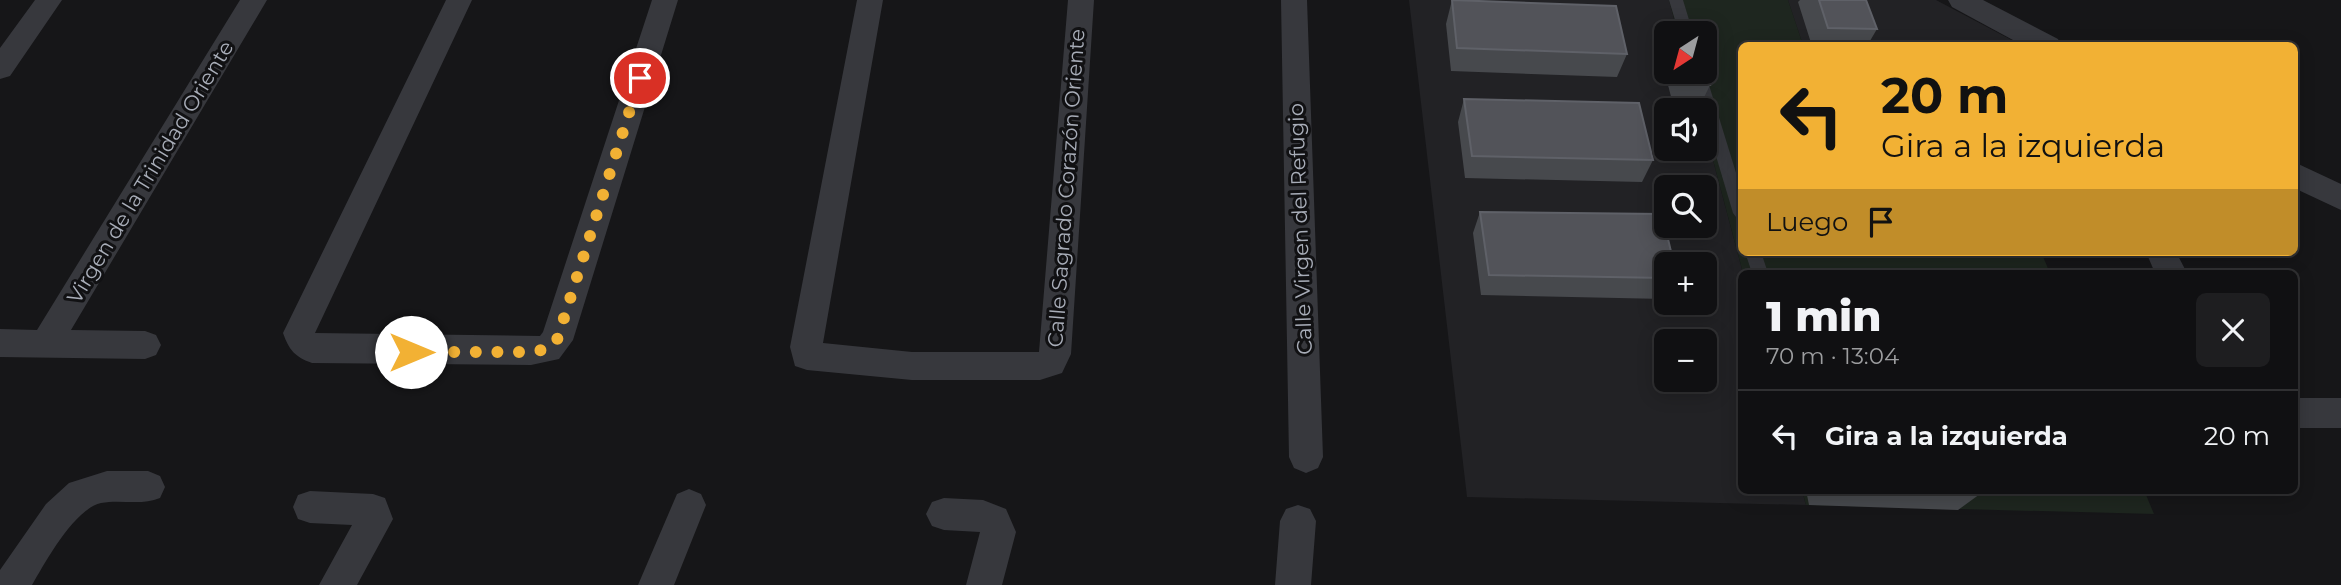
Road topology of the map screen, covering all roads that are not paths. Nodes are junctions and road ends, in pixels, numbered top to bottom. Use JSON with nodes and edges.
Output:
{"nodes":[{"id":1,"x":49,"y":0,"type":"edge"},
{"id":2,"x":254,"y":0,"type":"edge"},
{"id":3,"x":459,"y":0,"type":"edge"},
{"id":4,"x":665,"y":0,"type":"edge"},
{"id":5,"x":870,"y":0,"type":"edge"},
{"id":6,"x":1081,"y":0,"type":"edge"},
{"id":7,"x":1294,"y":0,"type":"edge"},
{"id":8,"x":1676,"y":0,"type":"edge"},
{"id":9,"x":1961,"y":0,"type":"edge"},
{"id":10,"x":1682,"y":21,"type":"edge"},
{"id":11,"x":2040,"y":42,"type":"edge"},
{"id":12,"x":0,"y":69,"type":"edge"},
{"id":13,"x":1702,"y":84,"type":"edge"},
{"id":14,"x":2298,"y":176,"type":"edge"},
{"id":15,"x":2341,"y":198,"type":"edge"},
{"id":16,"x":1738,"y":203,"type":"edge"},
{"id":17,"x":0,"y":343,"type":"edge"},
{"id":18,"x":46,"y":343,"type":"junction"},
{"id":19,"x":145,"y":345,"type":"dead end"},
{"id":20,"x":2298,"y":413,"type":"edge"},
{"id":21,"x":2341,"y":413,"type":"edge"},
{"id":22,"x":1306,"y":457,"type":"dead end"},
{"id":23,"x":148,"y":486,"type":"dead end"},
{"id":24,"x":688,"y":505,"type":"dead end"},
{"id":25,"x":310,"y":507,"type":"dead end"},
{"id":26,"x":944,"y":514,"type":"dead end"},
{"id":27,"x":1298,"y":521,"type":"dead end"},
{"id":28,"x":11,"y":585,"type":"edge"},
{"id":29,"x":337,"y":585,"type":"edge"},
{"id":30,"x":656,"y":585,"type":"edge"},
{"id":31,"x":984,"y":585,"type":"edge"},
{"id":32,"x":1293,"y":585,"type":"edge"}],
"edges":[{"from":1,"to":12,"type":"street"},
{"from":2,"to":18,"type":"street","name":"Virgen de la Trinidad Oriente"},
{"from":3,"to":4,"type":"street"},
{"from":5,"to":6,"type":"street","name":"Calle Sagrado Corazón Oriente"},
{"from":7,"to":22,"type":"street","name":"Calle Virgen del Refugio"},
{"from":8,"to":10,"type":"lane"},
{"from":9,"to":11,"type":"street"},
{"from":13,"to":16,"type":"lane"},
{"from":14,"to":15,"type":"street"},
{"from":17,"to":18,"type":"street"},
{"from":18,"to":19,"type":"street"},
{"from":20,"to":21,"type":"street"},
{"from":23,"to":28,"type":"street"},
{"from":24,"to":30,"type":"street"},
{"from":25,"to":29,"type":"street"},
{"from":26,"to":31,"type":"street"},
{"from":27,"to":32,"type":"street"}]}
